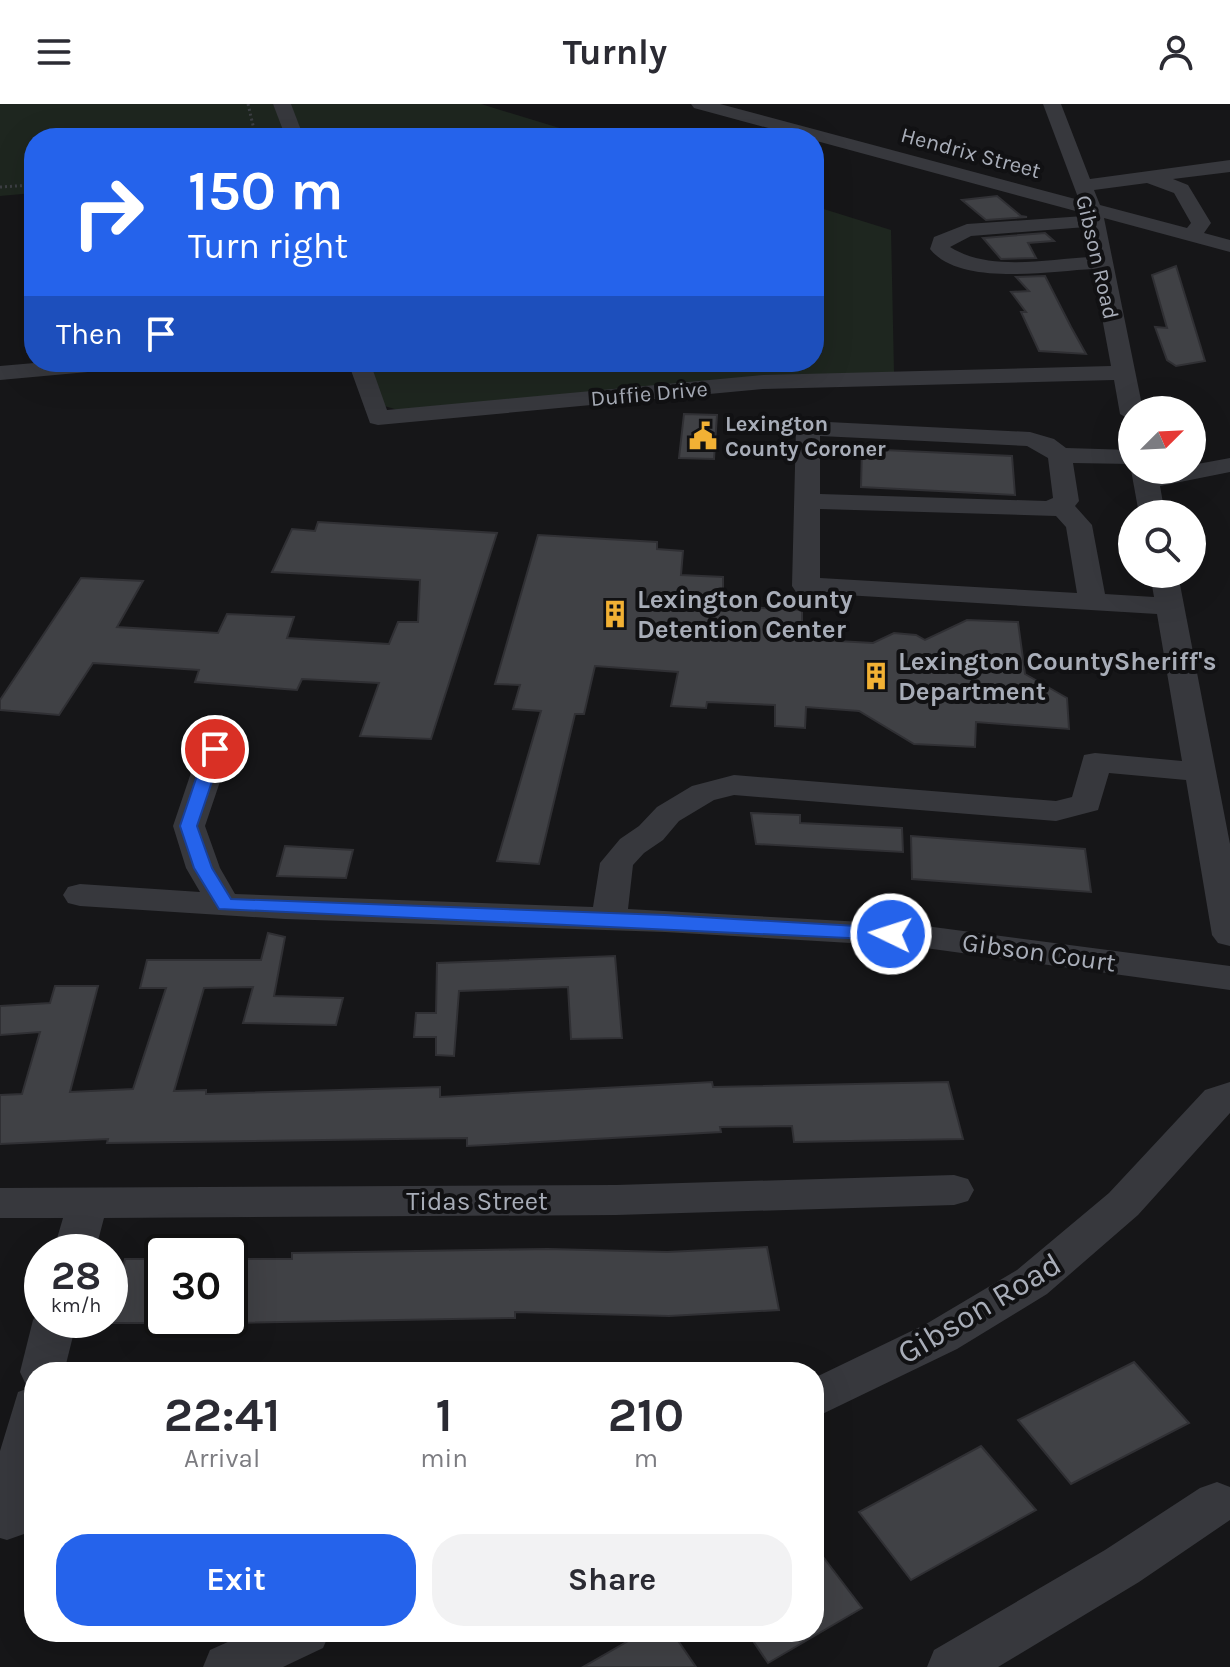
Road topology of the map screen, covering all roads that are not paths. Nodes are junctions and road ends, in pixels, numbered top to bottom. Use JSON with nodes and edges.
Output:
{"nodes":[{"id":1,"x":282,"y":104,"type":"edge"},
{"id":2,"x":700,"y":104,"type":"edge"},
{"id":3,"x":1052,"y":104,"type":"edge"},
{"id":4,"x":291,"y":128,"type":"edge"},
{"id":5,"x":785,"y":128,"type":"edge"},
{"id":6,"x":824,"y":139,"type":"edge"},
{"id":7,"x":1230,"y":166,"type":"edge"},
{"id":8,"x":1149,"y":177,"type":"junction"},
{"id":9,"x":1082,"y":186,"type":"junction"},
{"id":10,"x":1093,"y":215,"type":"junction"},
{"id":11,"x":1192,"y":236,"type":"junction"},
{"id":12,"x":1230,"y":246,"type":"edge"},
{"id":13,"x":1102,"y":263,"type":"junction"},
{"id":14,"x":24,"y":358,"type":"edge"},
{"id":15,"x":0,"y":361,"type":"edge"},
{"id":16,"x":24,"y":371,"type":"edge"},
{"id":17,"x":362,"y":372,"type":"edge"},
{"id":18,"x":0,"y":373,"type":"edge"},
{"id":19,"x":1124,"y":373,"type":"junction"},
{"id":20,"x":1128,"y":396,"type":"edge"},
{"id":21,"x":1060,"y":455,"type":"junction"},
{"id":22,"x":1118,"y":457,"type":"edge"},
{"id":23,"x":1230,"y":465,"type":"edge"},
{"id":24,"x":1206,"y":468,"type":"edge"},
{"id":25,"x":807,"y":501,"type":"junction"},
{"id":26,"x":1061,"y":506,"type":"junction"},
{"id":27,"x":1167,"y":588,"type":"edge"},
{"id":28,"x":1092,"y":602,"type":"junction"},
{"id":29,"x":1170,"y":606,"type":"junction"},
{"id":30,"x":215,"y":749,"type":"dead end"},
{"id":31,"x":1202,"y":772,"type":"junction"},
{"id":32,"x":1225,"y":868,"type":"edge"},
{"id":33,"x":80,"y":895,"type":"dead end"},
{"id":34,"x":225,"y":905,"type":"junction"},
{"id":35,"x":609,"y":919,"type":"junction"},
{"id":36,"x":1230,"y":935,"type":"edge"},
{"id":37,"x":1230,"y":978,"type":"edge"},
{"id":38,"x":1230,"y":1096,"type":"edge"},
{"id":39,"x":954,"y":1190,"type":"dead end"},
{"id":40,"x":88,"y":1202,"type":"junction"},
{"id":41,"x":0,"y":1203,"type":"edge"},
{"id":42,"x":79,"y":1234,"type":"edge"},
{"id":43,"x":50,"y":1338,"type":"edge"},
{"id":44,"x":44,"y":1362,"type":"edge"},
{"id":45,"x":824,"y":1394,"type":"edge"},
{"id":46,"x":24,"y":1462,"type":"edge"},
{"id":47,"x":1217,"y":1503,"type":"dead end"},
{"id":48,"x":14,"y":1519,"type":"edge"},
{"id":49,"x":283,"y":1642,"type":"edge"},
{"id":50,"x":228,"y":1667,"type":"edge"},
{"id":51,"x":952,"y":1667,"type":"edge"}],
"edges":[{"from":1,"to":4,"type":"street"},
{"from":2,"to":5,"type":"street","name":"Hendrix Street"},
{"from":3,"to":9,"type":"street","name":"Gibson Road"},
{"from":6,"to":10,"type":"street","name":"Hendrix Street"},
{"from":7,"to":8,"type":"street"},
{"from":8,"to":9,"type":"street"},
{"from":8,"to":11,"type":"street"},
{"from":9,"to":10,"type":"street","name":"Gibson Road"},
{"from":10,"to":11,"type":"street","name":"Hendrix Street"},
{"from":10,"to":13,"type":"street","name":"Gibson Road"},
{"from":10,"to":13,"type":"street"},
{"from":11,"to":12,"type":"street","name":"Hendrix Street"},
{"from":13,"to":19,"type":"street","name":"Gibson Road"},
{"from":14,"to":15,"type":"street"},
{"from":16,"to":18,"type":"street"},
{"from":17,"to":19,"type":"street","name":"Duffie Drive"},
{"from":19,"to":20,"type":"street","name":"Gibson Road"},
{"from":21,"to":22,"type":"street"},
{"from":21,"to":25,"type":"street"},
{"from":21,"to":26,"type":"street"},
{"from":23,"to":24,"type":"street"},
{"from":25,"to":26,"type":"street"},
{"from":25,"to":28,"type":"street"},
{"from":26,"to":28,"type":"street"},
{"from":27,"to":29,"type":"street"},
{"from":28,"to":29,"type":"street"},
{"from":29,"to":31,"type":"street"},
{"from":30,"to":34,"type":"street"},
{"from":31,"to":32,"type":"street"},
{"from":31,"to":35,"type":"street"},
{"from":32,"to":36,"type":"street"},
{"from":33,"to":34,"type":"street","name":"Gibson Court"},
{"from":34,"to":35,"type":"street","name":"Gibson Court"},
{"from":35,"to":37,"type":"street","name":"Gibson Court"},
{"from":38,"to":45,"type":"street","name":"Gibson Road"},
{"from":39,"to":40,"type":"street","name":"Tidas Street"},
{"from":40,"to":41,"type":"street","name":"Tidas Street"},
{"from":40,"to":42,"type":"street"},
{"from":43,"to":44,"type":"street"},
{"from":46,"to":48,"type":"street"},
{"from":47,"to":51,"type":"street"},
{"from":49,"to":50,"type":"street"}]}
